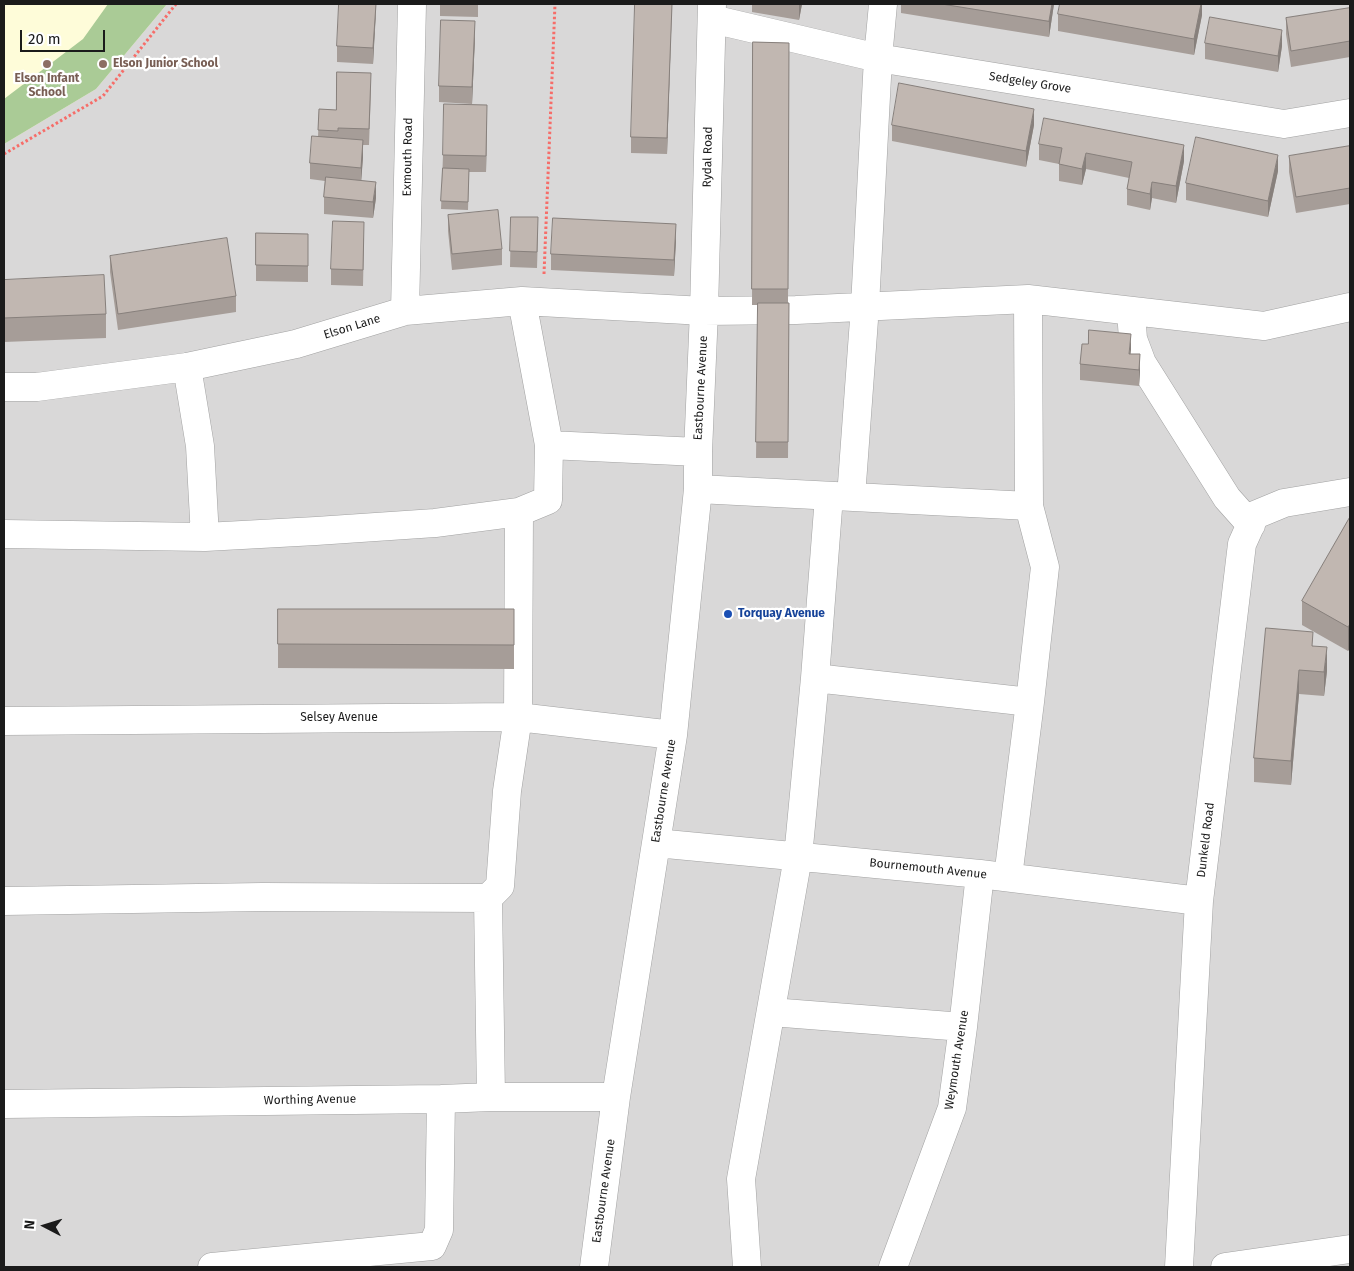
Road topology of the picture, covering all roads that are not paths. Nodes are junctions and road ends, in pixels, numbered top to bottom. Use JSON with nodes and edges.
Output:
{"nodes":[{"id":1,"x":412,"y":4,"type":"edge"},
{"id":2,"x":883,"y":4,"type":"edge"},
{"id":3,"x":712,"y":12,"type":"edge"},
{"id":4,"x":878,"y":58,"type":"junction"},
{"id":5,"x":1350,"y":113,"type":"edge"},
{"id":6,"x":1028,"y":299,"type":"junction"},
{"id":7,"x":533,"y":301,"type":"junction"},
{"id":8,"x":865,"y":306,"type":"junction"},
{"id":9,"x":1350,"y":307,"type":"edge"},
{"id":10,"x":405,"y":311,"type":"junction"},
{"id":11,"x":704,"y":311,"type":"junction"},
{"id":12,"x":1131,"y":311,"type":"junction"},
{"id":13,"x":186,"y":367,"type":"junction"},
{"id":14,"x":4,"y":387,"type":"edge"},
{"id":15,"x":549,"y":445,"type":"junction"},
{"id":16,"x":698,"y":452,"type":"junction"},
{"id":17,"x":698,"y":489,"type":"junction"},
{"id":18,"x":1350,"y":492,"type":"edge"},
{"id":19,"x":840,"y":496,"type":"junction"},
{"id":20,"x":1028,"y":506,"type":"junction"},
{"id":21,"x":519,"y":512,"type":"junction"},
{"id":22,"x":1251,"y":525,"type":"junction"},
{"id":23,"x":4,"y":534,"type":"edge"},
{"id":24,"x":205,"y":537,"type":"junction"},
{"id":25,"x":816,"y":678,"type":"junction"},
{"id":26,"x":1030,"y":702,"type":"junction"},
{"id":27,"x":518,"y":717,"type":"junction"},
{"id":28,"x":4,"y":721,"type":"edge"},
{"id":29,"x":672,"y":735,"type":"junction"},
{"id":30,"x":656,"y":843,"type":"junction"},
{"id":31,"x":798,"y":857,"type":"junction"},
{"id":32,"x":980,"y":874,"type":"junction"},
{"id":33,"x":1008,"y":877,"type":"junction"},
{"id":34,"x":488,"y":898,"type":"junction"},
{"id":35,"x":4,"y":901,"type":"edge"},
{"id":36,"x":1199,"y":901,"type":"junction"},
{"id":37,"x":771,"y":1012,"type":"junction"},
{"id":38,"x":963,"y":1026,"type":"junction"},
{"id":39,"x":491,"y":1097,"type":"junction"},
{"id":40,"x":616,"y":1097,"type":"junction"},
{"id":41,"x":441,"y":1099,"type":"junction"},
{"id":42,"x":4,"y":1104,"type":"edge"},
{"id":43,"x":1350,"y":1249,"type":"edge"},
{"id":44,"x":425,"y":1257,"type":"edge"},
{"id":45,"x":212,"y":1267,"type":"edge"},
{"id":46,"x":594,"y":1267,"type":"edge"},
{"id":47,"x":747,"y":1267,"type":"edge"},
{"id":48,"x":893,"y":1267,"type":"edge"},
{"id":49,"x":1179,"y":1267,"type":"edge"},
{"id":50,"x":1225,"y":1267,"type":"edge"}],
"edges":[{"from":1,"to":10,"type":"street","name":"Exmouth Road"},
{"from":2,"to":4,"type":"street"},
{"from":3,"to":4,"type":"street","name":"Sedgeley Grove"},
{"from":3,"to":11,"type":"street","name":"Rydal Road"},
{"from":4,"to":5,"type":"street","name":"Sedgeley Grove"},
{"from":4,"to":8,"type":"street"},
{"from":6,"to":8,"type":"street","name":"Elson Lane"},
{"from":6,"to":12,"type":"street","name":"Elson Lane"},
{"from":6,"to":20,"type":"street"},
{"from":7,"to":10,"type":"street","name":"Elson Lane"},
{"from":7,"to":11,"type":"street","name":"Elson Lane"},
{"from":7,"to":15,"type":"street"},
{"from":8,"to":11,"type":"street","name":"Elson Lane"},
{"from":8,"to":19,"type":"street"},
{"from":9,"to":12,"type":"street","name":"Elson Lane"},
{"from":10,"to":13,"type":"street","name":"Elson Lane"},
{"from":11,"to":16,"type":"street","name":"Eastbourne Avenue"},
{"from":12,"to":22,"type":"street"},
{"from":13,"to":14,"type":"street","name":"Elson Lane"},
{"from":13,"to":24,"type":"street"},
{"from":15,"to":16,"type":"street"},
{"from":15,"to":21,"type":"street"},
{"from":16,"to":17,"type":"street","name":"Eastbourne Avenue"},
{"from":17,"to":19,"type":"street"},
{"from":17,"to":29,"type":"street","name":"Eastbourne Avenue"},
{"from":18,"to":22,"type":"street","name":"Dunkeld Road"},
{"from":19,"to":20,"type":"street"},
{"from":19,"to":25,"type":"street"},
{"from":20,"to":26,"type":"street"},
{"from":21,"to":24,"type":"street"},
{"from":21,"to":27,"type":"street"},
{"from":22,"to":36,"type":"street","name":"Dunkeld Road"},
{"from":23,"to":24,"type":"street"},
{"from":25,"to":26,"type":"street"},
{"from":25,"to":31,"type":"street"},
{"from":26,"to":33,"type":"street"},
{"from":27,"to":28,"type":"street","name":"Selsey Avenue"},
{"from":27,"to":29,"type":"street","name":"Selsey Avenue"},
{"from":27,"to":34,"type":"street"},
{"from":29,"to":30,"type":"street","name":"Eastbourne Avenue"},
{"from":30,"to":31,"type":"street","name":"Bournemouth Avenue"},
{"from":30,"to":40,"type":"street","name":"Eastbourne Avenue"},
{"from":31,"to":32,"type":"street","name":"Bournemouth Avenue"},
{"from":31,"to":37,"type":"street"},
{"from":32,"to":33,"type":"street","name":"Bournemouth Avenue"},
{"from":32,"to":38,"type":"street","name":"Weymouth Avenue"},
{"from":33,"to":36,"type":"street","name":"Bournemouth Avenue"},
{"from":34,"to":35,"type":"street"},
{"from":34,"to":39,"type":"street"},
{"from":36,"to":49,"type":"street","name":"Dunkeld Road"},
{"from":37,"to":38,"type":"street"},
{"from":37,"to":47,"type":"street"},
{"from":38,"to":48,"type":"street","name":"Weymouth Avenue"},
{"from":39,"to":40,"type":"street","name":"Worthing Avenue"},
{"from":39,"to":41,"type":"street","name":"Worthing Avenue"},
{"from":40,"to":46,"type":"street","name":"Eastbourne Avenue"},
{"from":41,"to":42,"type":"street","name":"Worthing Avenue"},
{"from":41,"to":44,"type":"street"},
{"from":43,"to":50,"type":"street"},
{"from":44,"to":45,"type":"street"}]}
